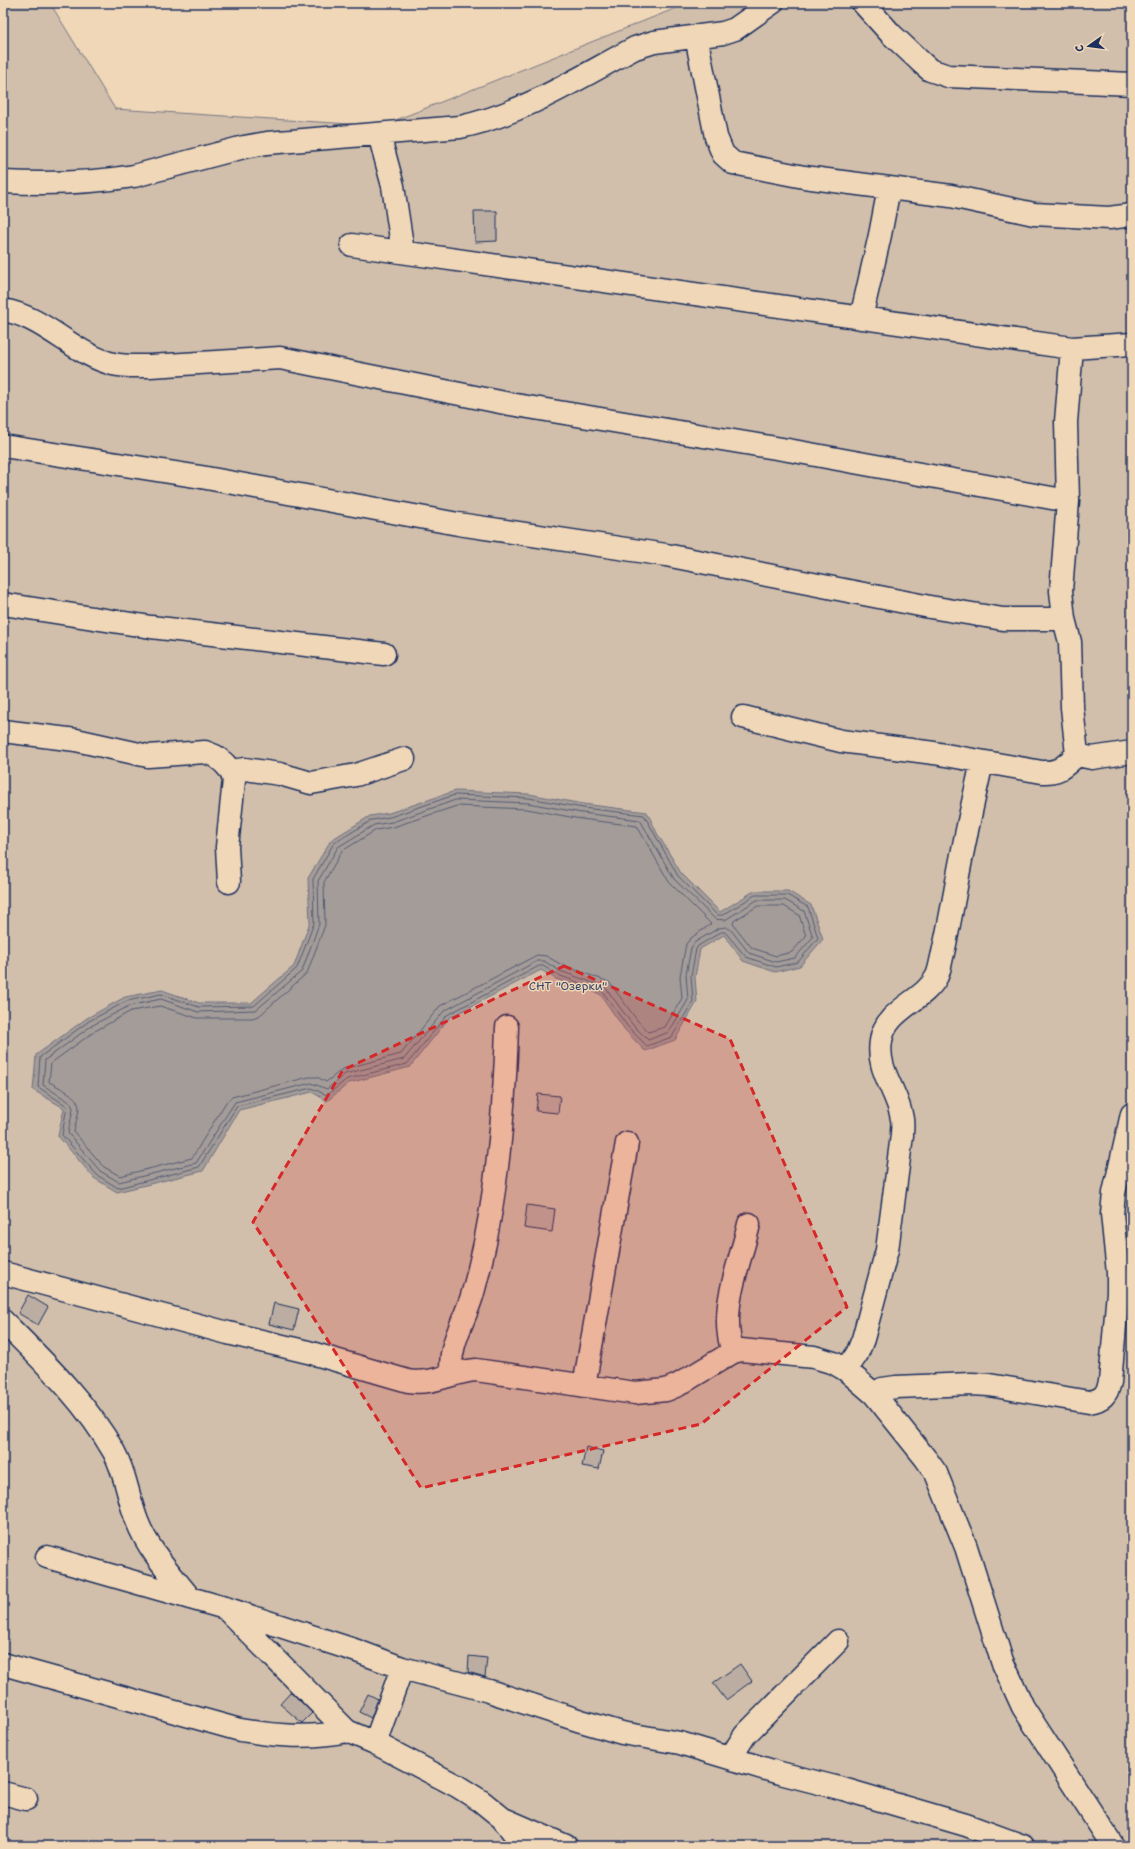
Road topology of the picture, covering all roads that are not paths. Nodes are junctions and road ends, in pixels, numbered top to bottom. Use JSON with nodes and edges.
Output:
{"nodes":[{"id":1,"x":772,"y":3,"type":"edge"},
{"id":2,"x":863,"y":3,"type":"edge"},
{"id":3,"x":696,"y":36,"type":"junction"},
{"id":4,"x":1132,"y":84,"type":"edge"},
{"id":5,"x":379,"y":134,"type":"junction"},
{"id":6,"x":3,"y":182,"type":"edge"},
{"id":7,"x":889,"y":188,"type":"junction"},
{"id":8,"x":1132,"y":215,"type":"edge"},
{"id":9,"x":352,"y":245,"type":"dead end"},
{"id":10,"x":403,"y":252,"type":"junction"},
{"id":11,"x":3,"y":310,"type":"edge"},
{"id":12,"x":861,"y":318,"type":"junction"},
{"id":13,"x":1132,"y":344,"type":"edge"},
{"id":14,"x":1072,"y":348,"type":"junction"},
{"id":15,"x":3,"y":446,"type":"edge"},
{"id":16,"x":1068,"y":501,"type":"junction"},
{"id":17,"x":3,"y":604,"type":"edge"},
{"id":18,"x":1064,"y":619,"type":"junction"},
{"id":19,"x":384,"y":654,"type":"dead end"},
{"id":20,"x":743,"y":717,"type":"dead end"},
{"id":21,"x":3,"y":731,"type":"edge"},
{"id":22,"x":1132,"y":752,"type":"edge"},
{"id":23,"x":1077,"y":754,"type":"junction"},
{"id":24,"x":404,"y":759,"type":"dead end"},
{"id":25,"x":982,"y":762,"type":"junction"},
{"id":26,"x":231,"y":771,"type":"junction"},
{"id":27,"x":229,"y":882,"type":"dead end"},
{"id":28,"x":507,"y":1027,"type":"dead end"},
{"id":29,"x":1132,"y":1114,"type":"edge"},
{"id":30,"x":627,"y":1143,"type":"dead end"},
{"id":31,"x":749,"y":1224,"type":"dead end"},
{"id":32,"x":3,"y":1273,"type":"edge"},
{"id":33,"x":3,"y":1321,"type":"edge"},
{"id":34,"x":733,"y":1352,"type":"junction"},
{"id":35,"x":846,"y":1370,"type":"junction"},
{"id":36,"x":452,"y":1374,"type":"junction"},
{"id":37,"x":584,"y":1386,"type":"junction"},
{"id":38,"x":874,"y":1394,"type":"junction"},
{"id":39,"x":47,"y":1557,"type":"dead end"},
{"id":40,"x":190,"y":1598,"type":"junction"},
{"id":41,"x":225,"y":1608,"type":"junction"},
{"id":42,"x":838,"y":1642,"type":"dead end"},
{"id":43,"x":3,"y":1664,"type":"edge"},
{"id":44,"x":402,"y":1668,"type":"junction"},
{"id":45,"x":347,"y":1731,"type":"junction"},
{"id":46,"x":375,"y":1743,"type":"junction"},
{"id":47,"x":731,"y":1757,"type":"junction"},
{"id":48,"x":3,"y":1793,"type":"edge"},
{"id":49,"x":26,"y":1799,"type":"dead end"},
{"id":50,"x":502,"y":1818,"type":"junction"},
{"id":51,"x":524,"y":1846,"type":"edge"},
{"id":52,"x":566,"y":1846,"type":"edge"},
{"id":53,"x":1023,"y":1846,"type":"edge"},
{"id":54,"x":1113,"y":1846,"type":"edge"}],
"edges":[{"from":1,"to":3,"type":"street"},
{"from":2,"to":4,"type":"street"},
{"from":3,"to":5,"type":"street"},
{"from":3,"to":7,"type":"street"},
{"from":5,"to":6,"type":"street"},
{"from":5,"to":10,"type":"street"},
{"from":7,"to":8,"type":"street"},
{"from":7,"to":12,"type":"street"},
{"from":9,"to":10,"type":"street"},
{"from":10,"to":12,"type":"street"},
{"from":11,"to":16,"type":"street"},
{"from":12,"to":14,"type":"street"},
{"from":13,"to":14,"type":"street"},
{"from":14,"to":16,"type":"street"},
{"from":15,"to":18,"type":"street"},
{"from":16,"to":18,"type":"street"},
{"from":17,"to":19,"type":"street"},
{"from":18,"to":23,"type":"street"},
{"from":20,"to":25,"type":"street"},
{"from":21,"to":26,"type":"street"},
{"from":22,"to":23,"type":"street"},
{"from":23,"to":25,"type":"street"},
{"from":24,"to":26,"type":"street"},
{"from":25,"to":35,"type":"street"},
{"from":26,"to":27,"type":"street"},
{"from":28,"to":36,"type":"street"},
{"from":29,"to":38,"type":"street"},
{"from":30,"to":37,"type":"street"},
{"from":31,"to":34,"type":"street"},
{"from":32,"to":36,"type":"street"},
{"from":33,"to":40,"type":"street"},
{"from":34,"to":35,"type":"street"},
{"from":34,"to":37,"type":"street"},
{"from":35,"to":38,"type":"street"},
{"from":36,"to":37,"type":"street"},
{"from":38,"to":54,"type":"street"},
{"from":39,"to":40,"type":"street"},
{"from":40,"to":41,"type":"street"},
{"from":41,"to":44,"type":"street"},
{"from":41,"to":45,"type":"street"},
{"from":42,"to":47,"type":"street"},
{"from":43,"to":45,"type":"street"},
{"from":44,"to":46,"type":"street"},
{"from":44,"to":47,"type":"street"},
{"from":45,"to":46,"type":"street"},
{"from":46,"to":50,"type":"street"},
{"from":47,"to":53,"type":"street"},
{"from":48,"to":49,"type":"street"},
{"from":50,"to":51,"type":"street"},
{"from":50,"to":52,"type":"street"}]}
